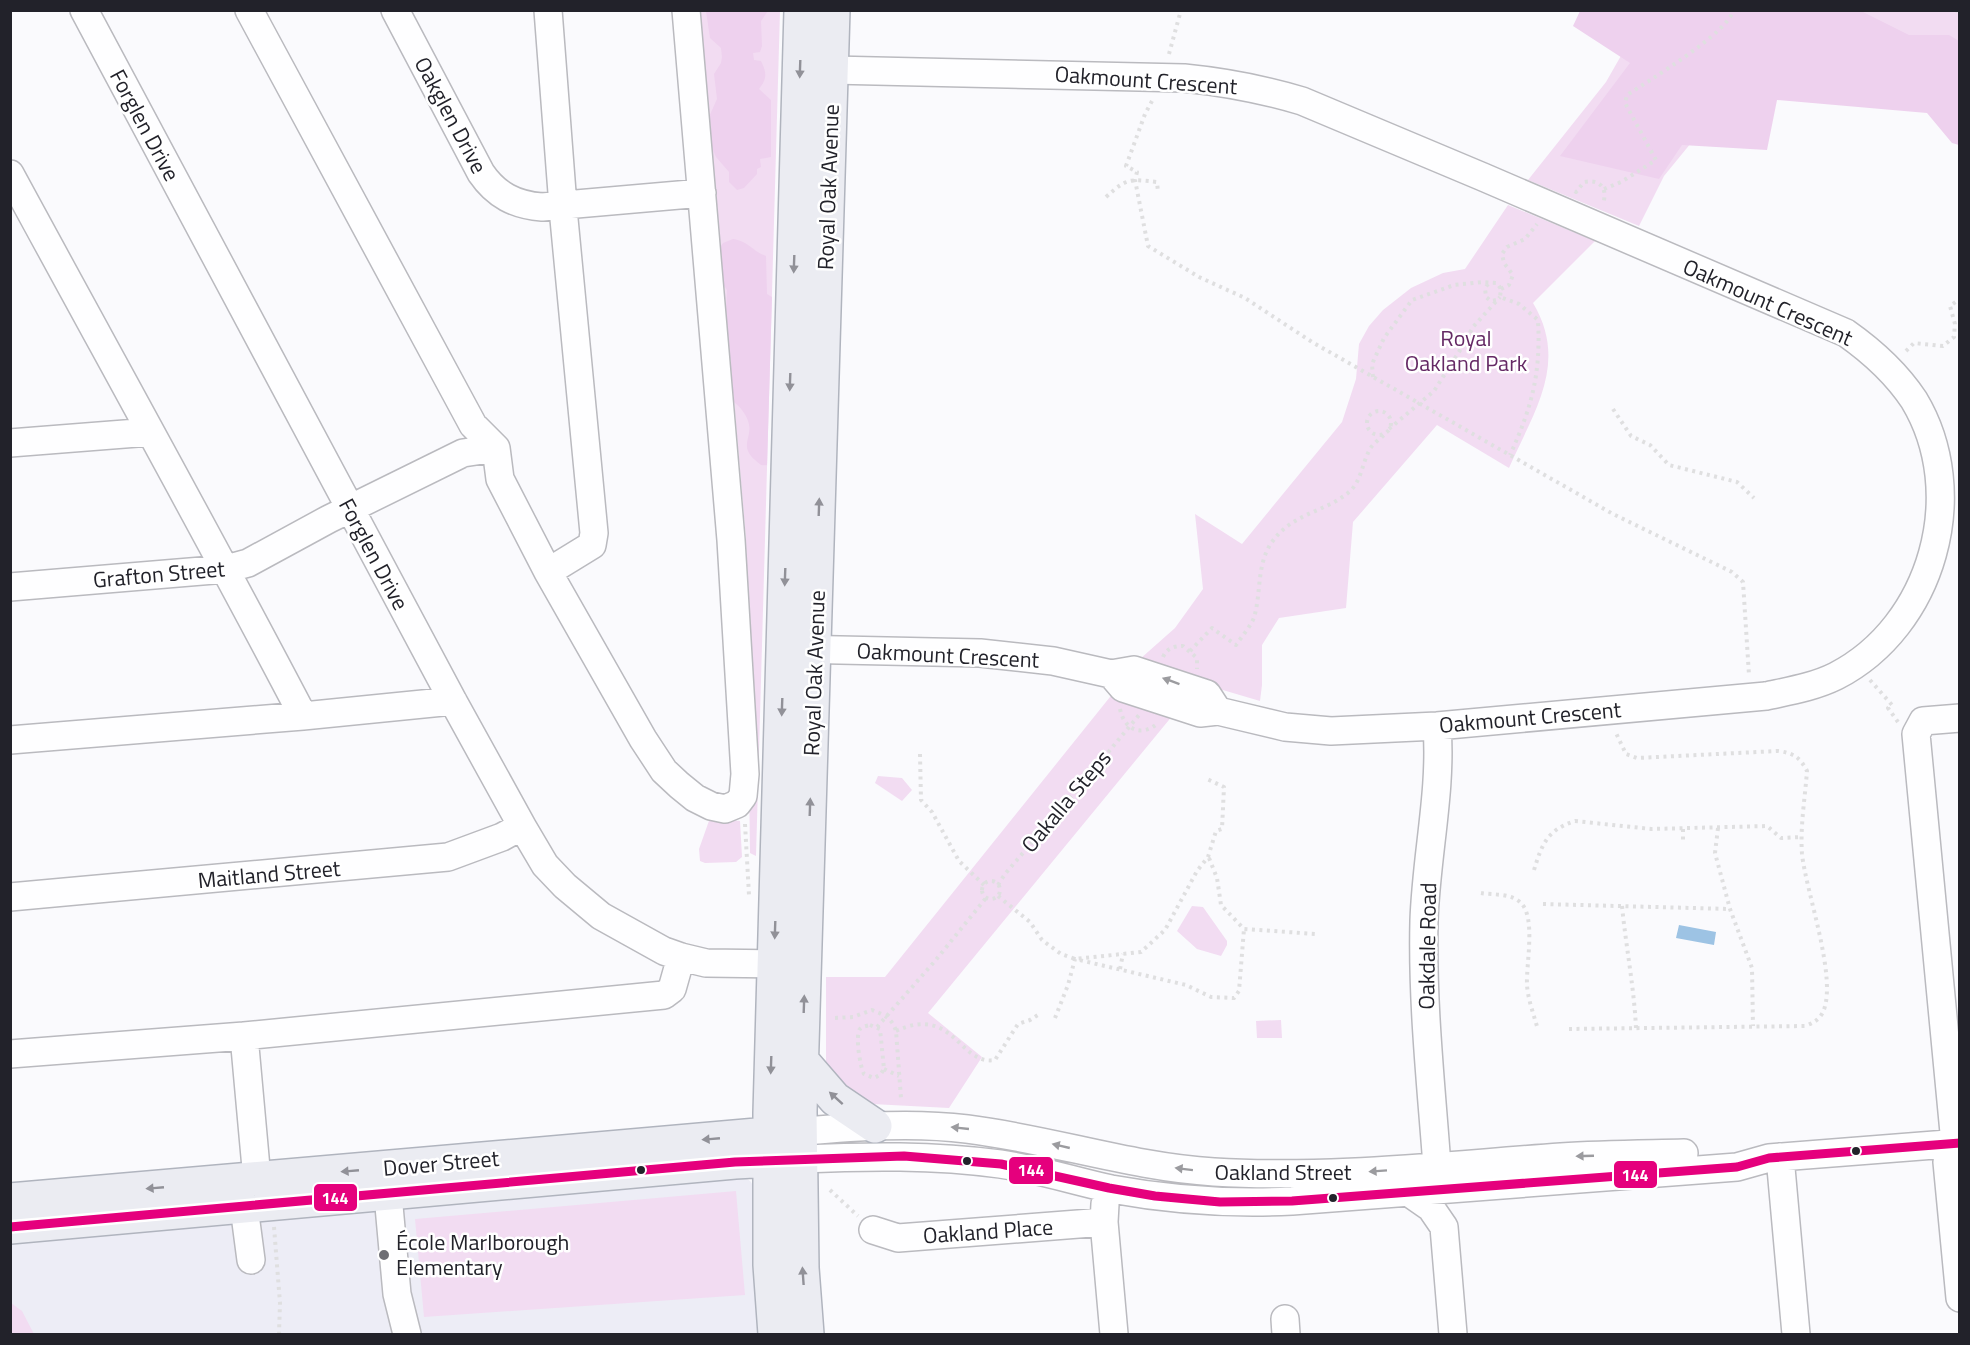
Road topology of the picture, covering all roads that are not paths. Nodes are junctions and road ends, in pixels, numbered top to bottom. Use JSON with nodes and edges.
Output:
{"nodes":[{"id":1,"x":84,"y":10,"type":"edge"},
{"id":2,"x":249,"y":10,"type":"edge"},
{"id":3,"x":395,"y":10,"type":"edge"},
{"id":4,"x":548,"y":10,"type":"edge"},
{"id":5,"x":686,"y":10,"type":"edge"},
{"id":6,"x":801,"y":10,"type":"edge"},
{"id":7,"x":833,"y":10,"type":"edge"},
{"id":8,"x":832,"y":70,"type":"junction"},
{"id":9,"x":10,"y":174,"type":"edge"},
{"id":10,"x":702,"y":193,"type":"junction"},
{"id":11,"x":563,"y":205,"type":"junction"},
{"id":12,"x":150,"y":432,"type":"junction"},
{"id":13,"x":10,"y":443,"type":"edge"},
{"id":14,"x":496,"y":448,"type":"junction"},
{"id":15,"x":350,"y":509,"type":"junction"},
{"id":16,"x":226,"y":569,"type":"junction"},
{"id":17,"x":548,"y":572,"type":"junction"},
{"id":18,"x":10,"y":587,"type":"edge"},
{"id":19,"x":799,"y":649,"type":"junction"},
{"id":20,"x":453,"y":701,"type":"junction"},
{"id":21,"x":303,"y":716,"type":"junction"},
{"id":22,"x":1959,"y":718,"type":"edge"},
{"id":23,"x":1437,"y":726,"type":"junction"},
{"id":24,"x":10,"y":740,"type":"edge"},
{"id":25,"x":522,"y":826,"type":"junction"},
{"id":26,"x":10,"y":897,"type":"edge"},
{"id":27,"x":681,"y":957,"type":"junction"},
{"id":28,"x":774,"y":964,"type":"junction"},
{"id":29,"x":244,"y":1036,"type":"junction"},
{"id":30,"x":10,"y":1054,"type":"edge"},
{"id":31,"x":803,"y":1062,"type":"junction"},
{"id":32,"x":875,"y":1126,"type":"junction"},
{"id":33,"x":1957,"y":1143,"type":"edge"},
{"id":34,"x":785,"y":1146,"type":"junction"},
{"id":35,"x":1774,"y":1157,"type":"junction"},
{"id":36,"x":1437,"y":1166,"type":"junction"},
{"id":37,"x":1469,"y":1187,"type":"junction"},
{"id":38,"x":1109,"y":1188,"type":"junction"},
{"id":39,"x":1408,"y":1192,"type":"junction"},
{"id":40,"x":250,"y":1193,"type":"junction"},
{"id":41,"x":388,"y":1195,"type":"junction"},
{"id":42,"x":10,"y":1200,"type":"edge"},
{"id":43,"x":1104,"y":1222,"type":"junction"},
{"id":44,"x":10,"y":1227,"type":"edge"},
{"id":45,"x":1444,"y":1227,"type":"junction"},
{"id":46,"x":873,"y":1230,"type":"road end"},
{"id":47,"x":251,"y":1260,"type":"dead end"},
{"id":48,"x":1959,"y":1298,"type":"edge"},
{"id":49,"x":408,"y":1335,"type":"edge"},
{"id":50,"x":775,"y":1335,"type":"edge"},
{"id":51,"x":807,"y":1335,"type":"edge"},
{"id":52,"x":1114,"y":1335,"type":"edge"},
{"id":53,"x":1453,"y":1335,"type":"edge"},
{"id":54,"x":1796,"y":1335,"type":"edge"}],
"edges":[{"from":1,"to":15,"type":"street","name":"Forglen Drive"},
{"from":2,"to":14,"type":"street"},
{"from":3,"to":11,"type":"street","name":"Oakglen Drive"},
{"from":4,"to":11,"type":"street"},
{"from":5,"to":10,"type":"street"},
{"from":6,"to":19,"type":"main road","name":"Royal Oak Avenue","one_way":true},
{"from":7,"to":8,"type":"main road","name":"Royal Oak Avenue"},
{"from":19,"to":8,"type":"main road","name":"Royal Oak Avenue","one_way":true},
{"from":8,"to":23,"type":"street","name":"Oakmount Crescent"},
{"from":9,"to":12,"type":"street"},
{"from":10,"to":11,"type":"street","name":"Oakglen Drive"},
{"from":10,"to":17,"type":"street"},
{"from":11,"to":17,"type":"street"},
{"from":12,"to":13,"type":"street"},
{"from":12,"to":16,"type":"street"},
{"from":14,"to":15,"type":"street","name":"Grafton Street"},
{"from":14,"to":17,"type":"street"},
{"from":15,"to":16,"type":"street","name":"Grafton Street"},
{"from":15,"to":20,"type":"street","name":"Forglen Drive"},
{"from":16,"to":18,"type":"street","name":"Grafton Street"},
{"from":16,"to":21,"type":"street"},
{"from":19,"to":23,"type":"street","name":"Oakmount Crescent"},
{"from":19,"to":28,"type":"main road","name":"Royal Oak Avenue","one_way":true},
{"from":31,"to":19,"type":"main road","name":"Royal Oak Avenue","one_way":true},
{"from":20,"to":21,"type":"street"},
{"from":20,"to":25,"type":"street","name":"Forglen Drive"},
{"from":21,"to":24,"type":"street"},
{"from":22,"to":33,"type":"street"},
{"from":23,"to":36,"type":"street","name":"Oakdale Road"},
{"from":25,"to":26,"type":"street","name":"Maitland Street"},
{"from":25,"to":27,"type":"street","name":"Forglen Drive"},
{"from":27,"to":28,"type":"street","name":"Forglen Drive"},
{"from":27,"to":29,"type":"street"},
{"from":28,"to":34,"type":"main road","name":"Royal Oak Avenue","one_way":true},
{"from":29,"to":30,"type":"street"},
{"from":29,"to":40,"type":"street"},
{"from":32,"to":31,"type":"main road","one_way":true},
{"from":31,"to":34,"type":"main road","name":"Royal Oak Avenue"},
{"from":32,"to":34,"type":"street","name":"Oakland Street"},
{"from":36,"to":32,"type":"street","name":"Oakland Street","one_way":true},
{"from":33,"to":35,"type":"street","name":"Oakland Street"},
{"from":33,"to":48,"type":"street"},
{"from":34,"to":38,"type":"street","name":"Oakland Street"},
{"from":34,"to":40,"type":"main road","name":"Dover Street","one_way":true},
{"from":34,"to":41,"type":"main road","name":"Dover Street"},
{"from":34,"to":50,"type":"main road","name":"Royal Oak Avenue"},
{"from":51,"to":34,"type":"main road","name":"Royal Oak Avenue","one_way":true},
{"from":35,"to":36,"type":"street","name":"Oakland Street","one_way":true},
{"from":35,"to":37,"type":"street","name":"Oakland Street"},
{"from":35,"to":54,"type":"street"},
{"from":36,"to":37,"type":"street"},
{"from":36,"to":39,"type":"street"},
{"from":37,"to":39,"type":"street","name":"Oakland Street"},
{"from":37,"to":45,"type":"street"},
{"from":38,"to":39,"type":"street","name":"Oakland Street"},
{"from":38,"to":43,"type":"street"},
{"from":39,"to":45,"type":"street"},
{"from":40,"to":41,"type":"main road","name":"Dover Street"},
{"from":40,"to":42,"type":"main road","name":"Dover Street","one_way":true},
{"from":40,"to":44,"type":"main road","name":"Dover Street"},
{"from":40,"to":47,"type":"street"},
{"from":41,"to":49,"type":"street"},
{"from":43,"to":46,"type":"street","name":"Oakland Place"},
{"from":43,"to":52,"type":"street"},
{"from":45,"to":53,"type":"street"}]}
